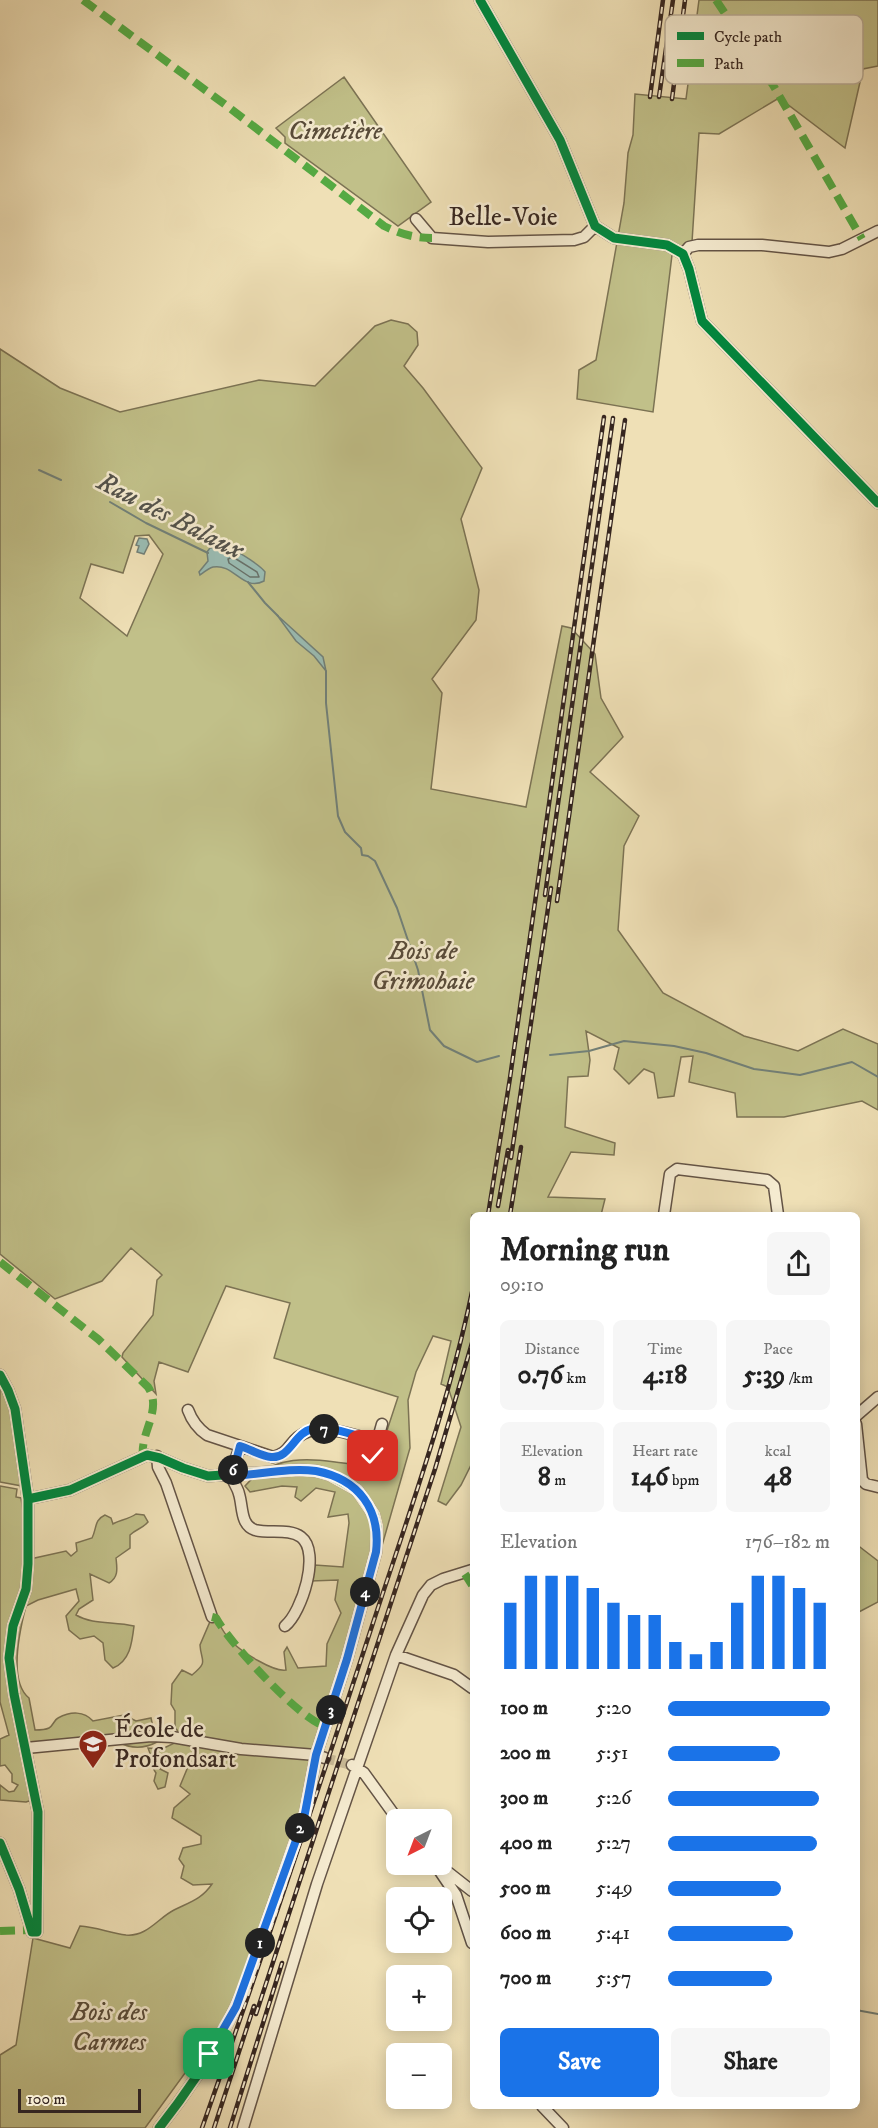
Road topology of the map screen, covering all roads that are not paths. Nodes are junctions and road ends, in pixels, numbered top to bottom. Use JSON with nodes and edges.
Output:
{"nodes":[{"id":1,"x":480,"y":0,"type":"edge"},
{"id":2,"x":416,"y":219,"type":"dead end"},
{"id":3,"x":595,"y":226,"type":"junction"},
{"id":4,"x":878,"y":231,"type":"edge"},
{"id":5,"x":683,"y":254,"type":"junction"},
{"id":6,"x":878,"y":503,"type":"edge"},
{"id":7,"x":664,"y":1212,"type":"edge"},
{"id":8,"x":778,"y":1212,"type":"edge"},
{"id":9,"x":0,"y":1375,"type":"edge"},
{"id":10,"x":878,"y":1397,"type":"edge"},
{"id":11,"x":860,"y":1408,"type":"edge"},
{"id":12,"x":188,"y":1410,"type":"dead end"},
{"id":13,"x":382,"y":1424,"type":"dead end"},
{"id":14,"x":377,"y":1441,"type":"junction"},
{"id":15,"x":240,"y":1446,"type":"junction"},
{"id":16,"x":157,"y":1456,"type":"junction"},
{"id":17,"x":373,"y":1456,"type":"dead end"},
{"id":18,"x":860,"y":1461,"type":"edge"},
{"id":19,"x":232,"y":1476,"type":"junction"},
{"id":20,"x":878,"y":1487,"type":"edge"},
{"id":21,"x":28,"y":1499,"type":"junction"},
{"id":22,"x":470,"y":1571,"type":"edge"},
{"id":23,"x":212,"y":1617,"type":"dead end"},
{"id":24,"x":285,"y":1626,"type":"dead end"},
{"id":25,"x":396,"y":1655,"type":"junction"},
{"id":26,"x":470,"y":1687,"type":"edge"},
{"id":27,"x":26,"y":1748,"type":"junction"},
{"id":28,"x":321,"y":1756,"type":"junction"},
{"id":29,"x":356,"y":1763,"type":"junction"},
{"id":30,"x":390,"y":1809,"type":"edge"},
{"id":31,"x":0,"y":1843,"type":"edge"},
{"id":32,"x":444,"y":1875,"type":"edge"},
{"id":33,"x":451,"y":1875,"type":"edge"},
{"id":34,"x":470,"y":1889,"type":"edge"},
{"id":35,"x":470,"y":1937,"type":"edge"},
{"id":36,"x":545,"y":2109,"type":"edge"},
{"id":37,"x":159,"y":2128,"type":"edge"},
{"id":38,"x":243,"y":2128,"type":"edge"},
{"id":39,"x":563,"y":2128,"type":"edge"}],
"edges":[{"from":1,"to":3,"type":"street"},
{"from":2,"to":3,"type":"street","name":"Belle-Voie"},
{"from":3,"to":5,"type":"street"},
{"from":4,"to":5,"type":"street"},
{"from":5,"to":6,"type":"street"},
{"from":7,"to":8,"type":"street"},
{"from":9,"to":21,"type":"street"},
{"from":10,"to":11,"type":"street"},
{"from":12,"to":15,"type":"street"},
{"from":13,"to":14,"type":"street"},
{"from":14,"to":15,"type":"street"},
{"from":14,"to":17,"type":"street"},
{"from":15,"to":19,"type":"street"},
{"from":16,"to":19,"type":"street"},
{"from":16,"to":21,"type":"street"},
{"from":16,"to":23,"type":"street"},
{"from":18,"to":20,"type":"street"},
{"from":19,"to":24,"type":"street"},
{"from":19,"to":28,"type":"street"},
{"from":21,"to":27,"type":"street"},
{"from":22,"to":25,"type":"street"},
{"from":25,"to":26,"type":"street"},
{"from":25,"to":29,"type":"street"},
{"from":27,"to":28,"type":"street"},
{"from":27,"to":31,"type":"street"},
{"from":28,"to":37,"type":"street"},
{"from":29,"to":30,"type":"street"},
{"from":29,"to":38,"type":"street"},
{"from":32,"to":35,"type":"street"},
{"from":33,"to":34,"type":"street"},
{"from":36,"to":39,"type":"street"}]}
